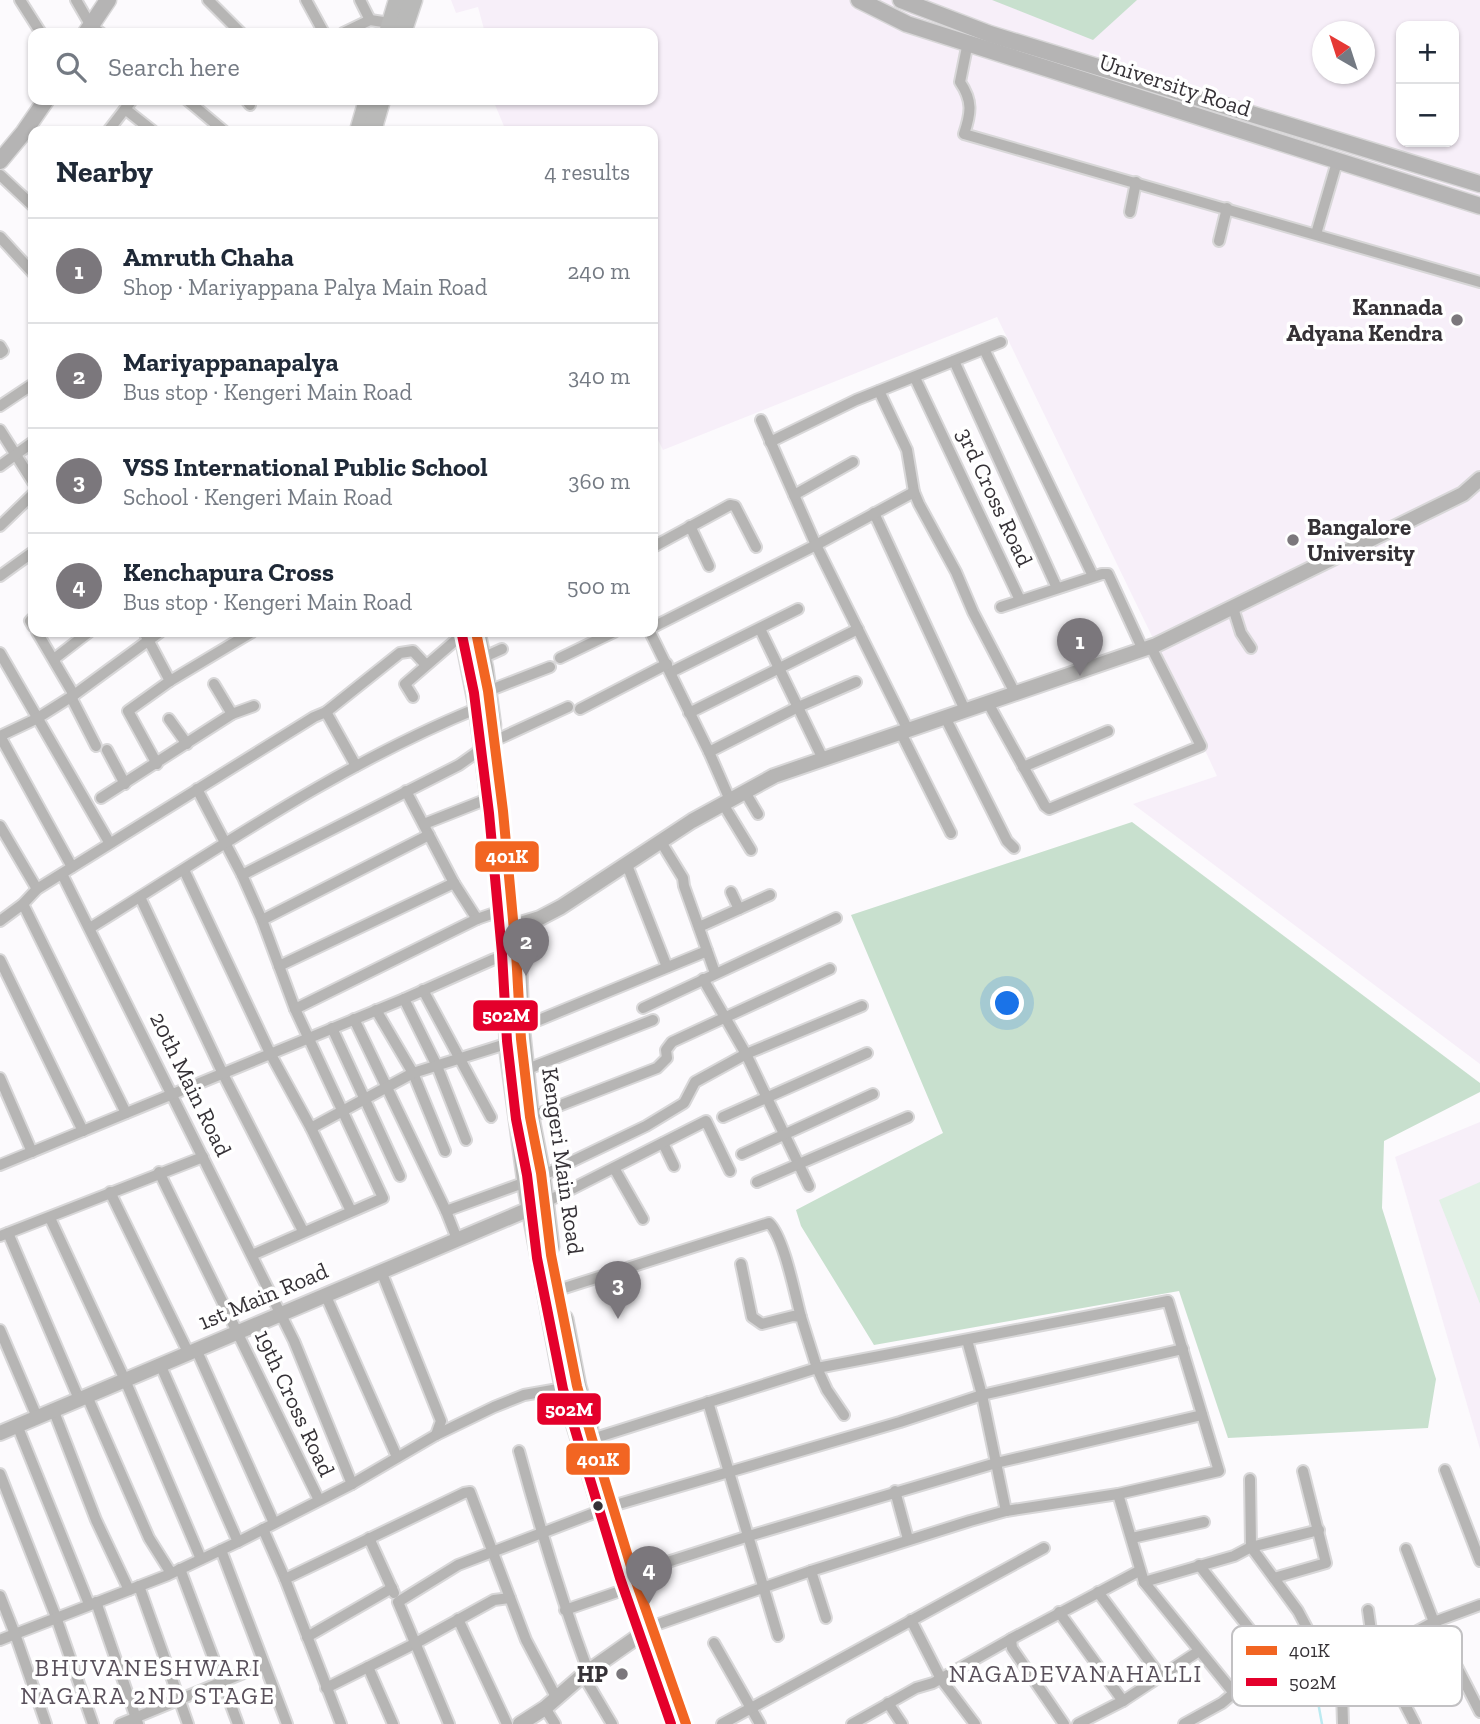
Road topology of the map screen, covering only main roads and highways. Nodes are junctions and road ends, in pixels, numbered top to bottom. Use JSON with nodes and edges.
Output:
{"nodes":[{"id":1,"x":108,"y":0,"type":"edge"},
{"id":2,"x":398,"y":0,"type":"edge"},
{"id":3,"x":413,"y":0,"type":"edge"},
{"id":4,"x":859,"y":0,"type":"edge"},
{"id":5,"x":901,"y":0,"type":"edge"},
{"id":6,"x":880,"y":5,"type":"edge"},
{"id":7,"x":94,"y":28,"type":"edge"},
{"id":8,"x":393,"y":28,"type":"edge"},
{"id":9,"x":394,"y":28,"type":"edge"},
{"id":10,"x":44,"y":105,"type":"edge"},
{"id":11,"x":367,"y":105,"type":"edge"},
{"id":12,"x":380,"y":105,"type":"edge"},
{"id":13,"x":34,"y":126,"type":"edge"},
{"id":14,"x":361,"y":126,"type":"edge"},
{"id":15,"x":374,"y":126,"type":"edge"},
{"id":16,"x":28,"y":137,"type":"edge"},
{"id":17,"x":0,"y":160,"type":"edge"},
{"id":18,"x":1480,"y":184,"type":"edge"},
{"id":19,"x":1480,"y":206,"type":"edge"},
{"id":20,"x":469,"y":637,"type":"edge"},
{"id":21,"x":471,"y":637,"type":"edge"},
{"id":22,"x":489,"y":745,"type":"junction"},
{"id":23,"x":509,"y":927,"type":"junction"},
{"id":24,"x":511,"y":954,"type":"junction"},
{"id":25,"x":537,"y":1205,"type":"junction"},
{"id":26,"x":607,"y":1508,"type":"junction"},
{"id":27,"x":648,"y":1629,"type":"junction"},
{"id":28,"x":674,"y":1724,"type":"edge"},
{"id":29,"x":686,"y":1724,"type":"edge"}],
"edges":[{"from":1,"to":7,"type":"main road"},
{"from":2,"to":8,"type":"main road"},
{"from":3,"to":9,"type":"main road"},
{"from":4,"to":6,"type":"main road","name":"University Road"},
{"from":5,"to":18,"type":"main road","name":"University Road"},
{"from":6,"to":19,"type":"main road","name":"University Road"},
{"from":10,"to":13,"type":"main road"},
{"from":11,"to":14,"type":"main road"},
{"from":12,"to":15,"type":"main road"},
{"from":16,"to":17,"type":"main road"},
{"from":20,"to":22,"type":"main road","name":"Kengeri Main Road"},
{"from":21,"to":22,"type":"main road","name":"Kengeri Main Road"},
{"from":22,"to":23,"type":"main road","name":"Kengeri Main Road"},
{"from":22,"to":23,"type":"main road","name":"Kengeri Main Road"},
{"from":23,"to":24,"type":"main road","name":"Kengeri Main Road"},
{"from":24,"to":25,"type":"main road","name":"Kengeri Main Road"},
{"from":24,"to":25,"type":"main road","name":"Kengeri Main Road"},
{"from":25,"to":26,"type":"main road","name":"Kengeri Main Road"},
{"from":25,"to":26,"type":"main road","name":"Kengeri Main Road"},
{"from":26,"to":27,"type":"main road","name":"Kengeri Main Road"},
{"from":27,"to":28,"type":"main road","name":"Kengeri Main Road"},
{"from":27,"to":29,"type":"main road","name":"Kengeri Main Road"}]}
